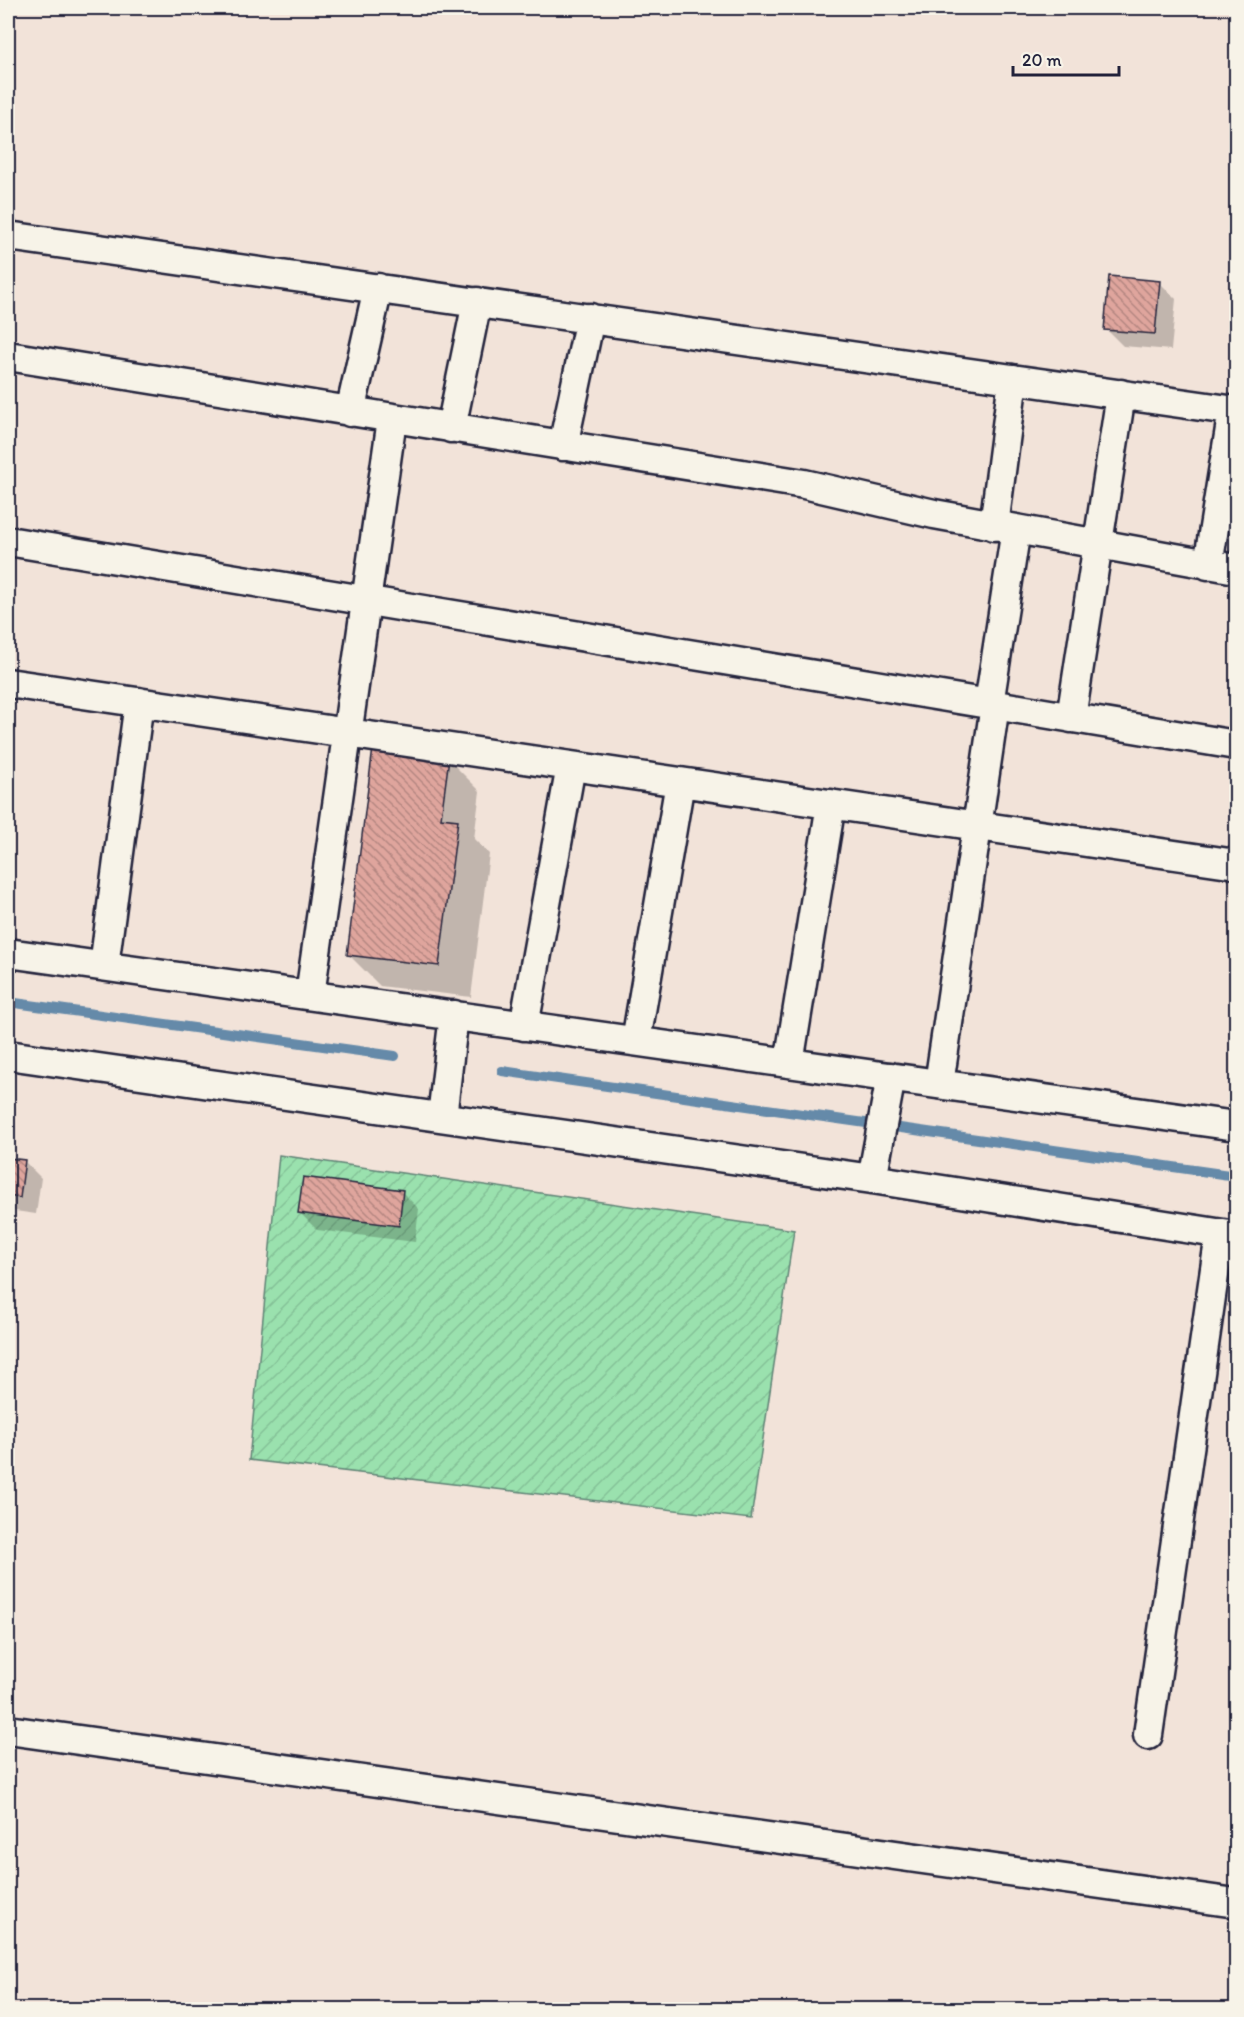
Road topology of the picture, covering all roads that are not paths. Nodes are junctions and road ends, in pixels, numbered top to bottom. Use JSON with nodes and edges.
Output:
{"nodes":[{"id":1,"x":8,"y":236,"type":"edge"},
{"id":2,"x":378,"y":288,"type":"junction"},
{"id":3,"x":477,"y":302,"type":"junction"},
{"id":4,"x":590,"y":318,"type":"junction"},
{"id":5,"x":8,"y":356,"type":"edge"},
{"id":6,"x":1013,"y":379,"type":"junction"},
{"id":7,"x":1121,"y":394,"type":"junction"},
{"id":8,"x":1235,"y":410,"type":"edge"},
{"id":9,"x":350,"y":412,"type":"junction"},
{"id":10,"x":392,"y":419,"type":"junction"},
{"id":11,"x":451,"y":428,"type":"junction"},
{"id":12,"x":563,"y":446,"type":"junction"},
{"id":13,"x":1005,"y":528,"type":"junction"},
{"id":14,"x":8,"y":541,"type":"edge"},
{"id":15,"x":1097,"y":545,"type":"junction"},
{"id":16,"x":1208,"y":565,"type":"junction"},
{"id":17,"x":1236,"y":569,"type":"edge"},
{"id":18,"x":366,"y":600,"type":"junction"},
{"id":19,"x":8,"y":683,"type":"edge"},
{"id":20,"x":139,"y":702,"type":"junction"},
{"id":21,"x":992,"y":705,"type":"junction"},
{"id":22,"x":1071,"y":718,"type":"junction"},
{"id":23,"x":347,"y":733,"type":"junction"},
{"id":24,"x":1236,"y":745,"type":"edge"},
{"id":25,"x":571,"y":766,"type":"junction"},
{"id":26,"x":680,"y":782,"type":"junction"},
{"id":27,"x":831,"y":804,"type":"junction"},
{"id":28,"x":977,"y":826,"type":"junction"},
{"id":29,"x":1236,"y":864,"type":"edge"},
{"id":30,"x":8,"y":953,"type":"edge"},
{"id":31,"x":104,"y":966,"type":"junction"},
{"id":32,"x":310,"y":995,"type":"junction"},
{"id":33,"x":454,"y":1016,"type":"junction"},
{"id":34,"x":524,"y":1026,"type":"junction"},
{"id":35,"x":636,"y":1041,"type":"junction"},
{"id":36,"x":8,"y":1055,"type":"edge"},
{"id":37,"x":789,"y":1063,"type":"junction"},
{"id":38,"x":891,"y":1077,"type":"junction"},
{"id":39,"x":939,"y":1084,"type":"junction"},
{"id":40,"x":442,"y":1117,"type":"junction"},
{"id":41,"x":1236,"y":1126,"type":"edge"},
{"id":42,"x":872,"y":1179,"type":"junction"},
{"id":43,"x":1228,"y":1235,"type":"edge"},
{"id":44,"x":8,"y":1730,"type":"edge"},
{"id":45,"x":1148,"y":1735,"type":"dead end"},
{"id":46,"x":1236,"y":1903,"type":"edge"}],
"edges":[{"from":1,"to":2,"type":"street"},
{"from":2,"to":3,"type":"street"},
{"from":2,"to":9,"type":"street"},
{"from":3,"to":4,"type":"street"},
{"from":3,"to":11,"type":"street"},
{"from":4,"to":6,"type":"street"},
{"from":4,"to":12,"type":"street"},
{"from":5,"to":9,"type":"street"},
{"from":6,"to":7,"type":"street"},
{"from":6,"to":13,"type":"street"},
{"from":7,"to":8,"type":"street"},
{"from":7,"to":15,"type":"street"},
{"from":8,"to":16,"type":"street"},
{"from":9,"to":10,"type":"street"},
{"from":10,"to":11,"type":"street"},
{"from":10,"to":18,"type":"street"},
{"from":11,"to":12,"type":"street"},
{"from":12,"to":13,"type":"street"},
{"from":13,"to":15,"type":"street"},
{"from":13,"to":21,"type":"street"},
{"from":14,"to":18,"type":"street"},
{"from":15,"to":16,"type":"street"},
{"from":15,"to":22,"type":"street"},
{"from":16,"to":17,"type":"street"},
{"from":18,"to":21,"type":"street"},
{"from":18,"to":23,"type":"street"},
{"from":19,"to":20,"type":"street"},
{"from":20,"to":23,"type":"street"},
{"from":20,"to":31,"type":"street"},
{"from":21,"to":22,"type":"street"},
{"from":21,"to":28,"type":"street"},
{"from":22,"to":24,"type":"street"},
{"from":23,"to":25,"type":"street"},
{"from":23,"to":32,"type":"street"},
{"from":25,"to":26,"type":"street"},
{"from":25,"to":34,"type":"street"},
{"from":26,"to":27,"type":"street"},
{"from":26,"to":35,"type":"street"},
{"from":27,"to":28,"type":"street"},
{"from":27,"to":37,"type":"street"},
{"from":28,"to":29,"type":"street"},
{"from":28,"to":39,"type":"street"},
{"from":30,"to":31,"type":"street"},
{"from":31,"to":32,"type":"street"},
{"from":32,"to":33,"type":"street"},
{"from":33,"to":34,"type":"street"},
{"from":33,"to":40,"type":"street"},
{"from":34,"to":35,"type":"street"},
{"from":35,"to":37,"type":"street"},
{"from":36,"to":40,"type":"street"},
{"from":37,"to":38,"type":"street"},
{"from":38,"to":39,"type":"street"},
{"from":38,"to":42,"type":"street"},
{"from":39,"to":41,"type":"street"},
{"from":40,"to":42,"type":"street"},
{"from":42,"to":43,"type":"street"},
{"from":43,"to":45,"type":"street"},
{"from":44,"to":46,"type":"street"}]}
